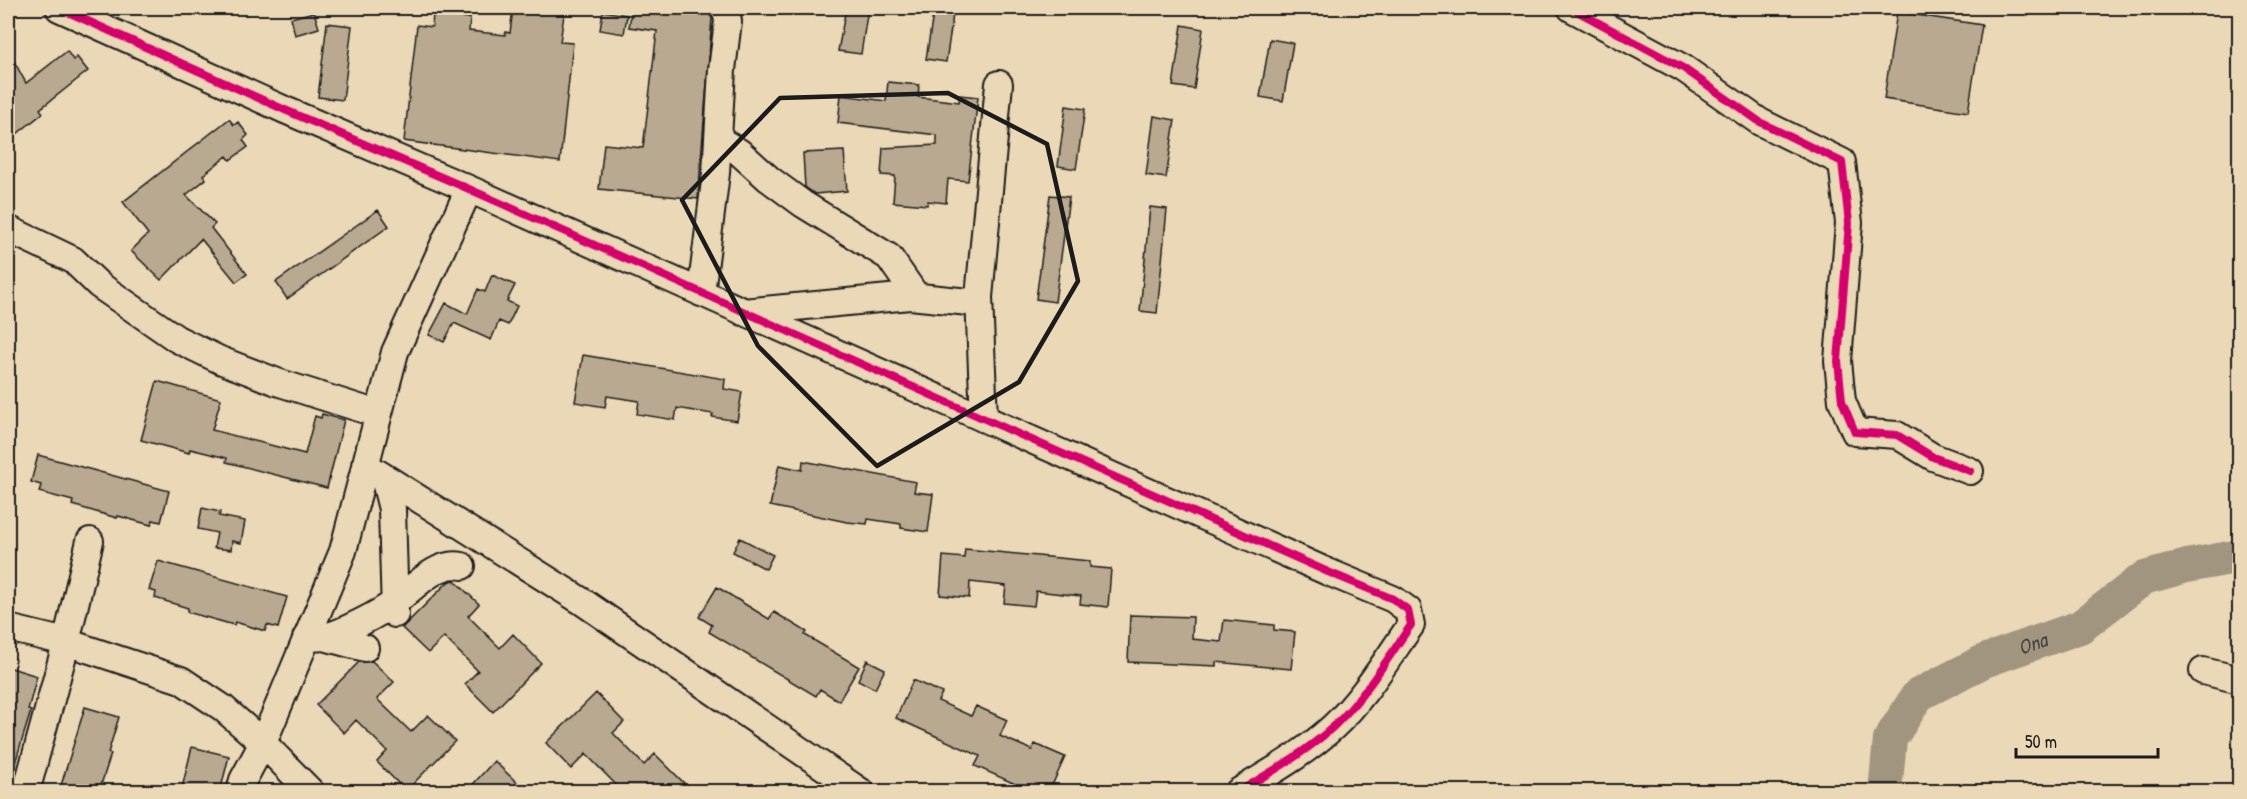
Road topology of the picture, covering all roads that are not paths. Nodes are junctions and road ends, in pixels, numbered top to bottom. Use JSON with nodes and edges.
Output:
{"nodes":[{"id":1,"x":59,"y":8,"type":"edge"},
{"id":2,"x":723,"y":8,"type":"edge"},
{"id":3,"x":1571,"y":8,"type":"edge"},
{"id":4,"x":999,"y":84,"type":"dead end"},
{"id":5,"x":718,"y":139,"type":"junction"},
{"id":6,"x":469,"y":189,"type":"junction"},
{"id":7,"x":8,"y":229,"type":"edge"},
{"id":8,"x":701,"y":293,"type":"junction"},
{"id":9,"x":916,"y":297,"type":"junction"},
{"id":10,"x":979,"y":303,"type":"junction"},
{"id":11,"x":742,"y":312,"type":"junction"},
{"id":12,"x":378,"y":414,"type":"junction"},
{"id":13,"x":984,"y":419,"type":"junction"},
{"id":14,"x":375,"y":471,"type":"junction"},
{"id":15,"x":1970,"y":471,"type":"dead end"},
{"id":16,"x":90,"y":541,"type":"dead end"},
{"id":17,"x":462,"y":566,"type":"dead end"},
{"id":18,"x":395,"y":611,"type":"junction"},
{"id":19,"x":8,"y":628,"type":"edge"},
{"id":20,"x":315,"y":637,"type":"junction"},
{"id":21,"x":66,"y":642,"type":"junction"},
{"id":22,"x":366,"y":648,"type":"dead end"},
{"id":23,"x":2203,"y":671,"type":"dead end"},
{"id":24,"x":2240,"y":680,"type":"edge"},
{"id":25,"x":263,"y":743,"type":"junction"},
{"id":26,"x":26,"y":792,"type":"edge"},
{"id":27,"x":240,"y":792,"type":"edge"},
{"id":28,"x":311,"y":792,"type":"edge"},
{"id":29,"x":861,"y":792,"type":"edge"},
{"id":30,"x":1238,"y":792,"type":"edge"}],
"edges":[{"from":1,"to":6,"type":"street"},
{"from":2,"to":5,"type":"street"},
{"from":3,"to":15,"type":"street"},
{"from":4,"to":10,"type":"street"},
{"from":5,"to":8,"type":"street"},
{"from":5,"to":9,"type":"street"},
{"from":6,"to":8,"type":"street"},
{"from":6,"to":12,"type":"street"},
{"from":7,"to":12,"type":"street"},
{"from":8,"to":11,"type":"street"},
{"from":9,"to":10,"type":"street"},
{"from":9,"to":11,"type":"street"},
{"from":10,"to":13,"type":"street"},
{"from":11,"to":13,"type":"street"},
{"from":12,"to":14,"type":"street"},
{"from":13,"to":30,"type":"street"},
{"from":14,"to":18,"type":"street"},
{"from":14,"to":20,"type":"street"},
{"from":14,"to":29,"type":"street"},
{"from":16,"to":21,"type":"street"},
{"from":17,"to":18,"type":"street"},
{"from":18,"to":20,"type":"street"},
{"from":19,"to":21,"type":"street"},
{"from":20,"to":22,"type":"street"},
{"from":20,"to":25,"type":"street"},
{"from":21,"to":25,"type":"street"},
{"from":21,"to":26,"type":"street"},
{"from":23,"to":24,"type":"street"},
{"from":25,"to":27,"type":"street"},
{"from":25,"to":28,"type":"street"}]}
